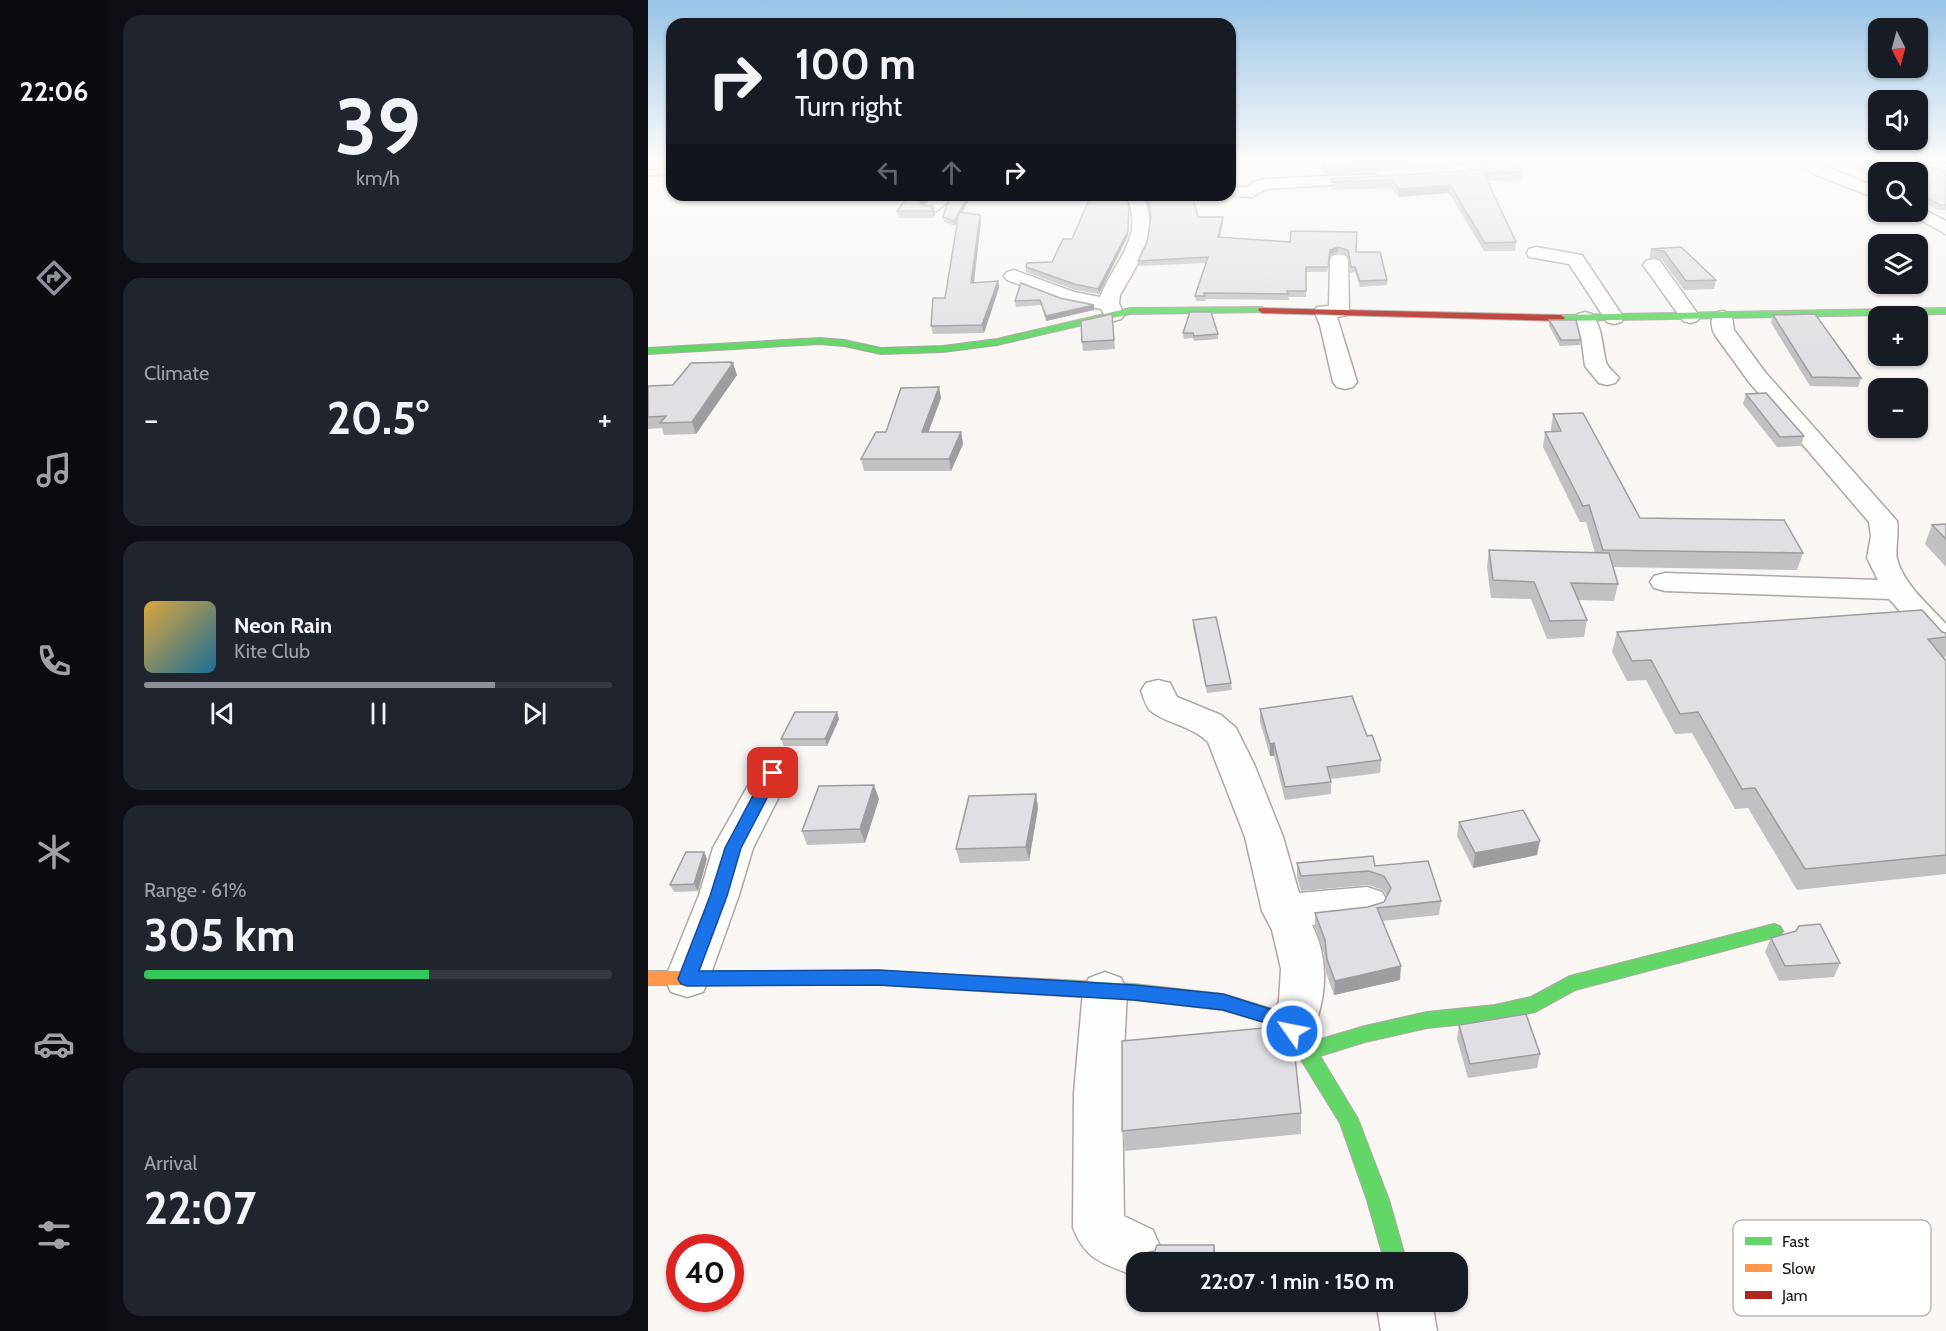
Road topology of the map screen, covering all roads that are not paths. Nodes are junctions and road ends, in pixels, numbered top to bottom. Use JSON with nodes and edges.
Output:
{"nodes":[{"id":1,"x":1140,"y":223,"type":"edge"},
{"id":2,"x":1536,"y":254,"type":"dead end"},
{"id":3,"x":1339,"y":260,"type":"dead end"},
{"id":4,"x":1653,"y":264,"type":"edge"},
{"id":5,"x":1014,"y":276,"type":"dead end"},
{"id":6,"x":1112,"y":310,"type":"junction"},
{"id":7,"x":1331,"y":311,"type":"junction"},
{"id":8,"x":1946,"y":311,"type":"edge"},
{"id":9,"x":1690,"y":317,"type":"junction"},
{"id":10,"x":1722,"y":317,"type":"junction"},
{"id":11,"x":1585,"y":318,"type":"junction"},
{"id":12,"x":1614,"y":318,"type":"junction"},
{"id":13,"x":648,"y":351,"type":"edge"},
{"id":14,"x":1607,"y":378,"type":"dead end"},
{"id":15,"x":1345,"y":382,"type":"dead end"},
{"id":16,"x":1665,"y":582,"type":"dead end"},
{"id":17,"x":1898,"y":590,"type":"junction"},
{"id":18,"x":1946,"y":643,"type":"edge"},
{"id":19,"x":1158,"y":691,"type":"dead end"},
{"id":20,"x":773,"y":773,"type":"dead end"},
{"id":21,"x":1367,"y":903,"type":"dead end"},
{"id":22,"x":1283,"y":911,"type":"junction"},
{"id":23,"x":1774,"y":931,"type":"dead end"},
{"id":24,"x":648,"y":978,"type":"edge"},
{"id":25,"x":687,"y":979,"type":"junction"},
{"id":26,"x":1105,"y":991,"type":"junction"},
{"id":27,"x":1299,"y":1041,"type":"junction"},
{"id":28,"x":1134,"y":1249,"type":"dead end"},
{"id":29,"x":1393,"y":1252,"type":"edge"},
{"id":30,"x":1406,"y":1312,"type":"edge"},
{"id":31,"x":1409,"y":1331,"type":"edge"}],
"edges":[{"from":1,"to":6,"type":"street"},
{"from":2,"to":12,"type":"street"},
{"from":3,"to":7,"type":"street"},
{"from":4,"to":9,"type":"street"},
{"from":5,"to":6,"type":"street"},
{"from":6,"to":7,"type":"street"},
{"from":6,"to":13,"type":"street"},
{"from":7,"to":11,"type":"street"},
{"from":7,"to":15,"type":"street"},
{"from":8,"to":10,"type":"street"},
{"from":9,"to":10,"type":"street"},
{"from":9,"to":12,"type":"street"},
{"from":10,"to":17,"type":"street"},
{"from":11,"to":12,"type":"street"},
{"from":11,"to":14,"type":"street"},
{"from":16,"to":17,"type":"street"},
{"from":17,"to":18,"type":"street"},
{"from":19,"to":22,"type":"street"},
{"from":20,"to":25,"type":"street"},
{"from":21,"to":22,"type":"street"},
{"from":22,"to":27,"type":"street"},
{"from":23,"to":27,"type":"street"},
{"from":24,"to":25,"type":"street"},
{"from":25,"to":26,"type":"street"},
{"from":26,"to":27,"type":"street"},
{"from":26,"to":28,"type":"street"},
{"from":27,"to":29,"type":"street"},
{"from":30,"to":31,"type":"street"}]}
